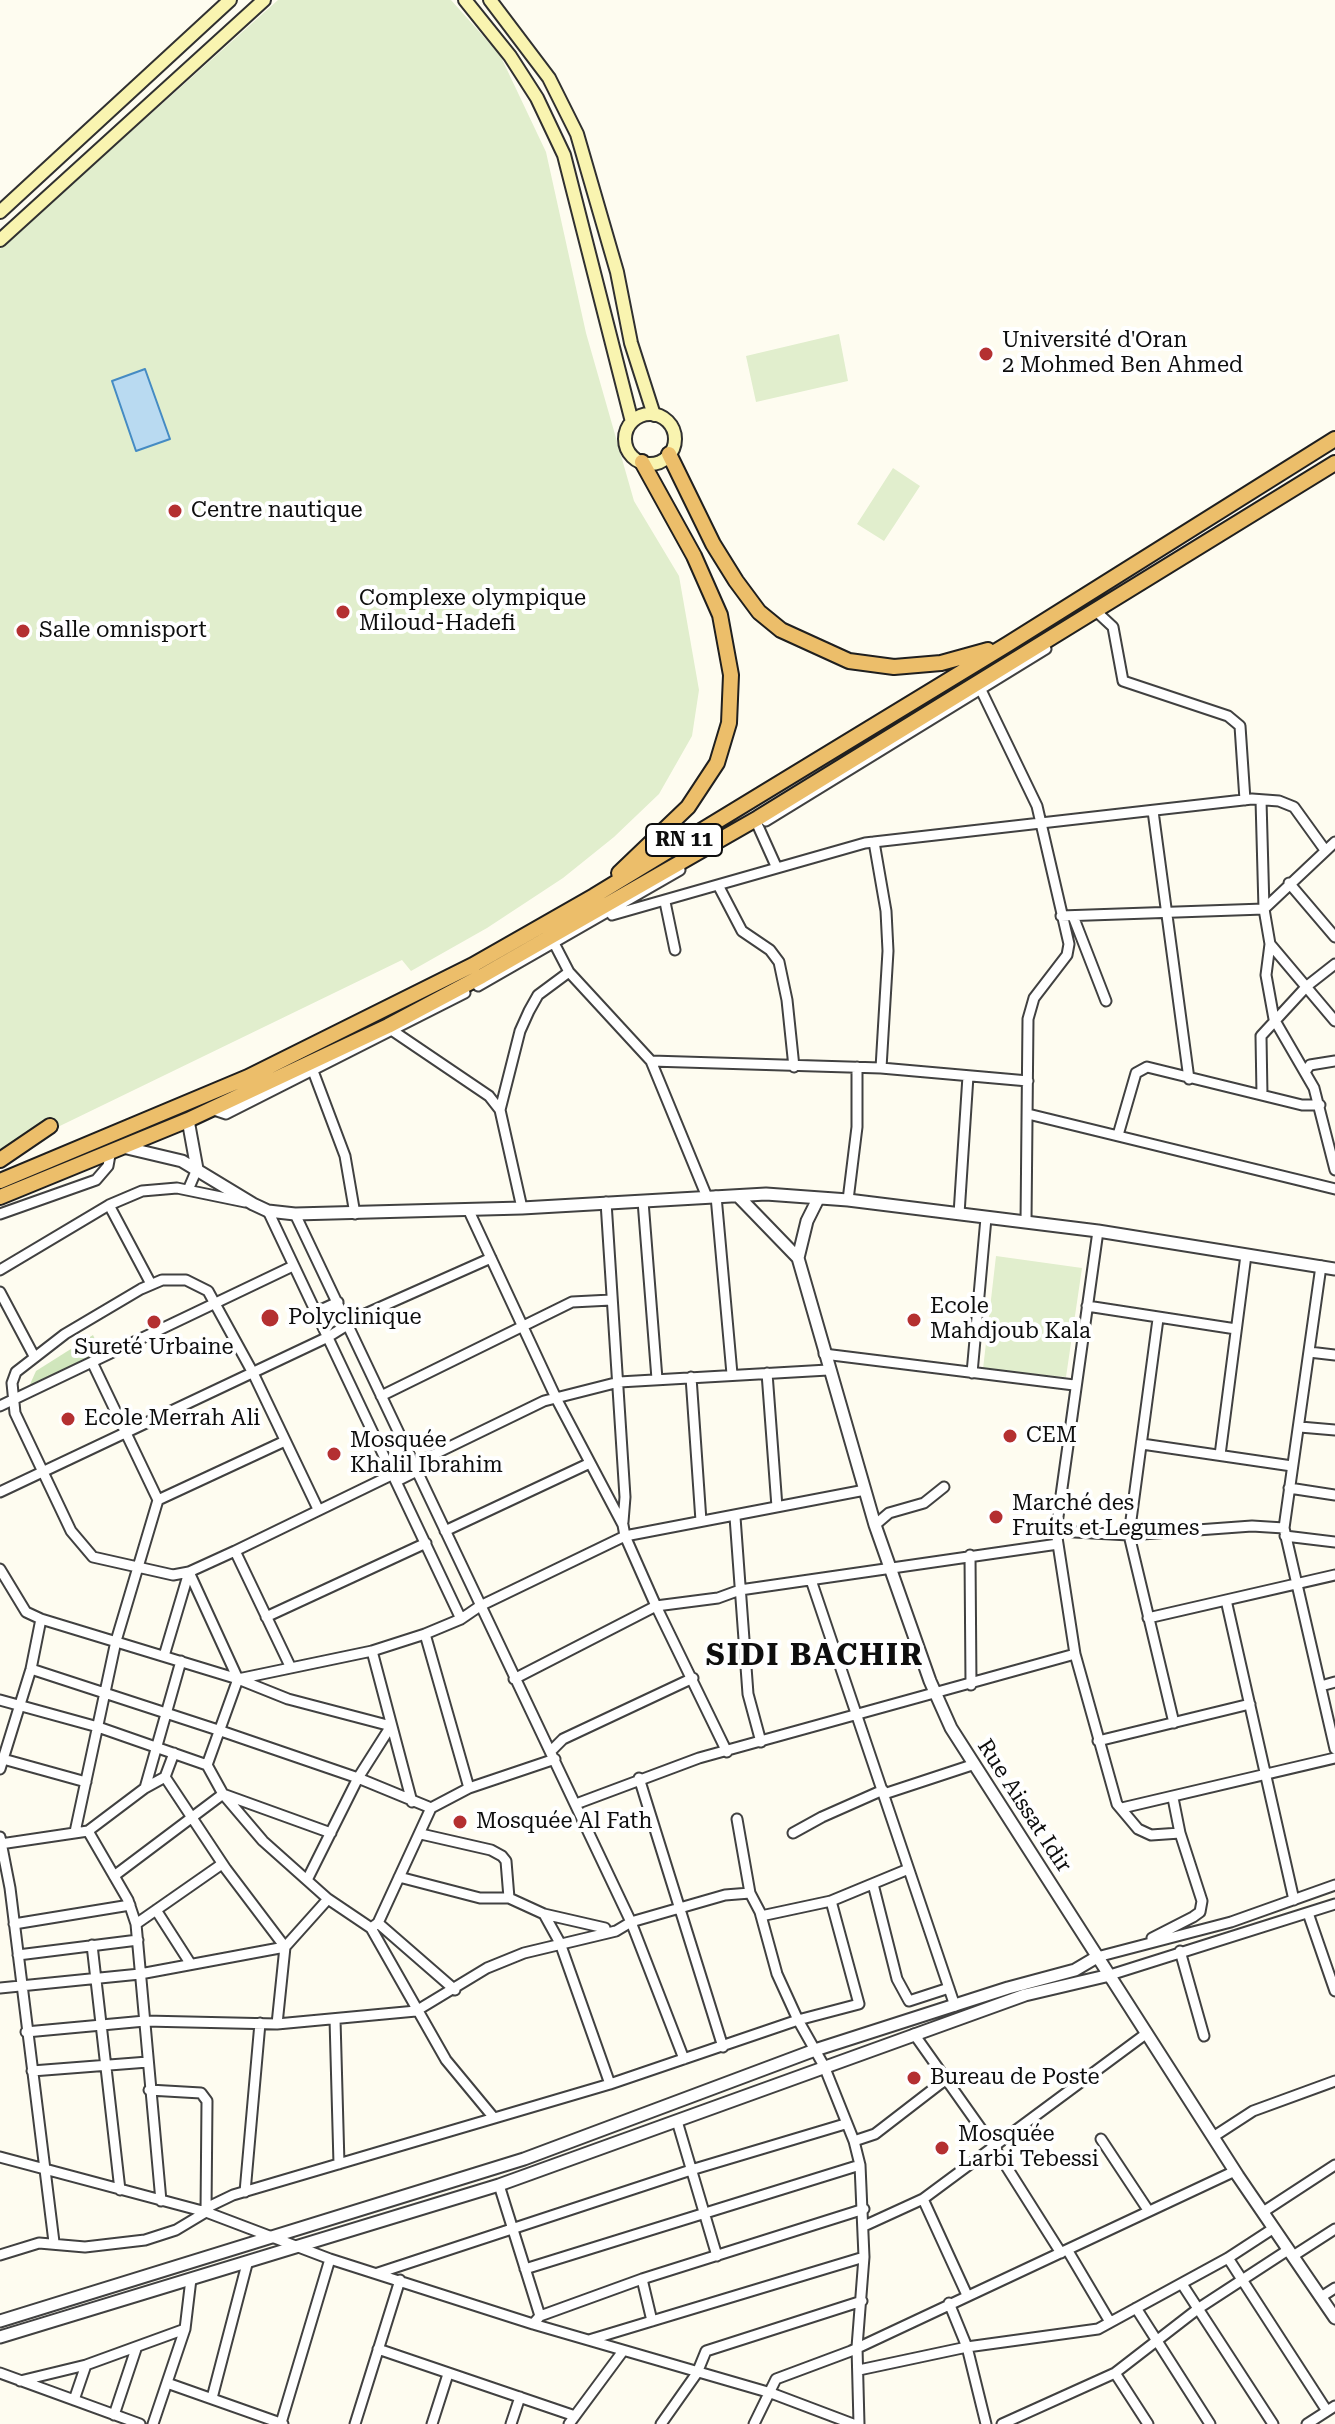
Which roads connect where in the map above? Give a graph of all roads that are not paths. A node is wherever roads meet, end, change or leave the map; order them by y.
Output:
1 (230, 0) edge
2 (264, 0) edge
3 (465, 0) edge
4 (490, 0) edge
5 (0, 212) edge
6 (0, 240) edge
7 (654, 415) junction
8 (632, 422) junction
9 (1335, 439) edge
10 (669, 454) junction
11 (642, 462) junction
12 (1335, 463) edge
13 (1102, 610) junction
14 (1008, 644) junction
15 (981, 690) junction
16 (1245, 800) junction
17 (1261, 800) junction
18 (1153, 811) junction
19 (1041, 823) junction
20 (758, 826) junction
21 (874, 842) junction
22 (1332, 846) edge
23 (776, 866) junction
24 (1289, 883) junction
25 (718, 885) junction
26 (594, 896) junction
27 (665, 902) junction
28 (1264, 909) junction
29 (1169, 914) junction
30 (1061, 916) junction
31 (1073, 916) junction
32 (601, 918) junction
33 (1335, 937) edge
34 (1270, 944) junction
35 (555, 945) junction
36 (675, 950) dead end
37 (1335, 964) edge
38 (569, 972) junction
39 (1307, 986) junction
40 (1106, 1001) dead end
41 (1274, 1019) junction
42 (1335, 1021) edge
43 (393, 1031) junction
44 (651, 1061) junction
45 (1335, 1061) edge
46 (794, 1067) junction
47 (857, 1067) junction
48 (881, 1068) junction
49 (313, 1071) junction
50 (1305, 1072) junction
51 (968, 1076) junction
52 (1189, 1079) junction
53 (1028, 1081) junction
54 (1262, 1095) junction
55 (1320, 1105) junction
56 (211, 1109) junction
57 (500, 1110) junction
58 (1028, 1114) junction
59 (188, 1120) junction
60 (50, 1126) dead end
61 (1118, 1135) junction
62 (127, 1148) junction
63 (110, 1155) junction
64 (0, 1160) edge
65 (197, 1169) junction
66 (1335, 1170) edge
67 (0, 1181) edge
68 (1335, 1189) edge
69 (188, 1190) junction
70 (711, 1196) junction
71 (738, 1196) junction
72 (0, 1197) edge
73 (818, 1199) junction
74 (848, 1200) junction
75 (643, 1201) junction
76 (606, 1202) junction
77 (253, 1204) junction
78 (109, 1205) junction
79 (522, 1208) junction
80 (468, 1209) junction
81 (268, 1211) junction
82 (0, 1214) edge
83 (295, 1214) junction
84 (355, 1214) junction
85 (959, 1214) junction
86 (986, 1218) junction
87 (1026, 1222) junction
88 (1098, 1231) junction
89 (1246, 1255) junction
90 (491, 1258) junction
91 (798, 1258) junction
92 (1335, 1262) edge
93 (293, 1266) junction
94 (1321, 1266) junction
95 (1335, 1269) edge
96 (0, 1270) edge
97 (151, 1284) junction
98 (0, 1292) edge
99 (611, 1300) junction
100 (338, 1302) junction
101 (215, 1304) junction
102 (1087, 1306) junction
103 (316, 1312) junction
104 (1158, 1319) junction
105 (348, 1324) junction
106 (523, 1326) junction
107 (1236, 1329) junction
108 (328, 1337) junction
109 (1309, 1352) junction
110 (824, 1354) junction
111 (1335, 1355) edge
112 (34, 1356) junction
113 (92, 1362) junction
114 (828, 1370) junction
115 (253, 1373) junction
116 (767, 1373) junction
117 (972, 1373) junction
118 (732, 1374) junction
119 (691, 1377) junction
120 (657, 1379) junction
121 (616, 1383) junction
122 (1074, 1385) junction
123 (381, 1396) junction
124 (556, 1398) junction
125 (13, 1400) junction
126 (0, 1406) edge
127 (1300, 1427) junction
128 (1335, 1430) edge
129 (126, 1431) junction
130 (285, 1441) junction
131 (1142, 1444) junction
132 (1220, 1455) junction
133 (590, 1463) junction
134 (1292, 1466) junction
135 (415, 1467) junction
136 (43, 1471) junction
137 (395, 1478) junction
138 (944, 1487) dead end
139 (1289, 1488) junction
140 (865, 1490) junction
141 (0, 1492) edge
142 (1335, 1495) edge
143 (158, 1500) junction
144 (777, 1507) junction
145 (318, 1509) junction
146 (735, 1517) junction
147 (701, 1521) junction
148 (875, 1525) junction
149 (445, 1531) junction
150 (624, 1531) junction
151 (1056, 1531) junction
152 (1285, 1532) junction
153 (1129, 1535) junction
154 (1335, 1542) edge
155 (426, 1543) junction
156 (1058, 1544) junction
157 (235, 1551) junction
158 (970, 1555) junction
159 (139, 1567) junction
160 (893, 1568) junction
161 (0, 1571) edge
162 (189, 1572) junction
163 (1335, 1575) edge
164 (811, 1580) junction
165 (1297, 1584) junction
166 (740, 1590) junction
167 (1226, 1600) junction
168 (480, 1606) junction
169 (656, 1606) junction
170 (266, 1617) junction
171 (1148, 1618) junction
172 (41, 1619) junction
173 (461, 1619) junction
174 (425, 1634) junction
175 (116, 1641) junction
176 (372, 1651) junction
177 (1075, 1654) junction
178 (164, 1656) junction
179 (181, 1661) junction
180 (290, 1666) junction
181 (31, 1669) junction
182 (693, 1678) junction
183 (238, 1679) junction
184 (514, 1679) junction
185 (1335, 1682) edge
186 (971, 1685) junction
187 (1321, 1686) junction
188 (104, 1694) junction
189 (936, 1696) junction
190 (0, 1700) edge
191 (1250, 1704) junction
192 (19, 1705) junction
193 (165, 1713) junction
194 (858, 1716) junction
195 (1174, 1723) junction
196 (391, 1726) junction
197 (98, 1727) junction
198 (221, 1731) junction
199 (1098, 1741) junction
200 (761, 1742) junction
201 (156, 1747) junction
202 (1335, 1749) edge
203 (727, 1752) junction
204 (174, 1753) junction
205 (553, 1755) junction
206 (1335, 1758) edge
207 (1, 1764) edge
208 (207, 1765) junction
209 (972, 1765) junction
210 (1266, 1775) junction
211 (165, 1777) junction
212 (358, 1778) junction
213 (639, 1778) junction
214 (86, 1782) junction
215 (145, 1788) junction
216 (469, 1788) junction
217 (884, 1792) junction
218 (223, 1794) junction
219 (1173, 1798) junction
220 (412, 1802) junction
221 (576, 1804) junction
222 (431, 1808) junction
223 (1122, 1808) junction
224 (191, 1818) junction
225 (737, 1819) dead end
226 (88, 1831) junction
227 (75, 1832) junction
228 (331, 1833) junction
229 (793, 1833) dead end
230 (1180, 1833) junction
231 (421, 1834) junction
232 (0, 1841) edge
233 (222, 1864) junction
234 (906, 1870) junction
235 (114, 1876) junction
236 (399, 1877) junction
237 (307, 1880) junction
238 (873, 1884) junction
239 (1335, 1885) edge
240 (5, 1890) edge
241 (750, 1893) junction
242 (509, 1898) junction
243 (328, 1899) junction
244 (1294, 1900) junction
245 (831, 1901) junction
246 (1335, 1904) edge
247 (130, 1905) junction
248 (677, 1908) junction
249 (156, 1910) junction
250 (1308, 1913) junction
251 (544, 1914) junction
252 (761, 1916) junction
253 (631, 1922) junction
254 (14, 1924) junction
255 (136, 1924) junction
256 (374, 1926) junction
257 (616, 1931) junction
258 (138, 1940) junction
259 (560, 1943) junction
260 (1146, 1943) junction
261 (92, 1945) junction
262 (285, 1947) junction
263 (1180, 1951) junction
264 (18, 1955) junction
265 (1097, 1957) junction
266 (190, 1963) junction
267 (140, 1974) junction
268 (1110, 1975) junction
269 (97, 1978) junction
270 (21, 1987) junction
271 (0, 1988) edge
272 (949, 1988) junction
273 (455, 1990) junction
274 (1335, 1991) edge
275 (955, 2006) junction
276 (416, 2011) junction
277 (335, 2019) junction
278 (798, 2020) junction
279 (145, 2021) junction
280 (260, 2023) junction
281 (277, 2024) junction
282 (101, 2026) junction
283 (26, 2032) junction
284 (1147, 2033) junction
285 (914, 2034) junction
286 (1204, 2036) dead end
287 (723, 2047) junction
288 (815, 2050) junction
289 (684, 2059) junction
290 (148, 2062) junction
291 (105, 2066) junction
292 (824, 2066) junction
293 (32, 2071) junction
294 (945, 2080) junction
295 (1335, 2081) edge
296 (610, 2084) junction
297 (149, 2090) junction
298 (494, 2118) junction
299 (677, 2121) junction
300 (845, 2124) junction
301 (1213, 2137) junction
302 (1101, 2139) dead end
303 (854, 2141) junction
304 (994, 2147) junction
305 (2, 2158) edge
306 (339, 2164) junction
307 (860, 2165) junction
308 (1335, 2165) edge
309 (43, 2169) junction
310 (691, 2170) junction
311 (1235, 2171) junction
312 (0, 2172) edge
313 (499, 2185) junction
314 (120, 2190) junction
315 (245, 2192) junction
316 (923, 2199) junction
317 (161, 2201) junction
318 (864, 2209) junction
319 (206, 2210) junction
320 (1148, 2210) junction
321 (1263, 2212) junction
322 (704, 2216) junction
323 (864, 2226) junction
324 (512, 2227) junction
325 (1274, 2228) junction
326 (1335, 2229) edge
327 (272, 2239) junction
328 (54, 2242) junction
329 (295, 2245) junction
330 (1064, 2252) junction
331 (1291, 2253) junction
332 (0, 2255) edge
333 (717, 2256) junction
334 (864, 2257) junction
335 (1228, 2258) junction
336 (330, 2259) junction
337 (247, 2264) junction
338 (525, 2269) junction
339 (378, 2273) junction
340 (191, 2279) junction
341 (642, 2279) junction
342 (400, 2280) junction
343 (1241, 2280) junction
344 (1182, 2284) junction
345 (1335, 2288) edge
346 (967, 2295) junction
347 (1321, 2297) junction
348 (862, 2301) junction
349 (949, 2303) junction
350 (1136, 2308) junction
351 (1199, 2308) junction
352 (1335, 2318) edge
353 (536, 2320) junction
354 (0, 2321) edge
355 (652, 2321) junction
356 (1110, 2322) junction
357 (185, 2329) junction
358 (0, 2337) edge
359 (589, 2340) junction
360 (1156, 2344) junction
361 (857, 2347) junction
362 (967, 2347) junction
363 (136, 2349) junction
364 (378, 2349) junction
365 (623, 2351) junction
366 (86, 2365) junction
367 (859, 2370) junction
368 (0, 2373) edge
369 (697, 2373) junction
370 (1115, 2373) junction
371 (448, 2374) junction
372 (20, 2381) junction
373 (167, 2383) junction
374 (771, 2393) junction
375 (520, 2397) junction
376 (212, 2398) junction
377 (74, 2400) junction
378 (1331, 2408) edge
379 (114, 2415) junction
380 (572, 2420) edge
381 (140, 2424) edge
382 (153, 2424) edge
383 (282, 2424) edge
384 (355, 2424) edge
385 (432, 2424) edge
386 (511, 2424) edge
387 (661, 2424) edge
388 (754, 2424) edge
389 (856, 2424) edge
390 (986, 2424) edge
391 (1002, 2424) edge
392 (1148, 2424) edge
393 (1210, 2424) edge
394 (1273, 2424) edge
395 (1307, 2424) edge

1 - 5 main road
2 - 6 main road
3 - 8 main road
4 - 7 main road
7 - 8 main road
7 - 10 main road
8 - 11 main road
9 - 14 highway, RN 11
10 - 11 main road
10 - 14 highway
11 - 26 highway
12 - 13 highway, RN 11
13 - 15 street
13 - 16 street
13 - 56 highway, RN 11
14 - 26 highway, RN 11
15 - 19 street
15 - 20 street
16 - 17 street
16 - 18 street
17 - 22 street
17 - 28 street
18 - 19 street
18 - 29 street
19 - 21 street
19 - 30 street
20 - 23 street
20 - 32 street
21 - 23 street
21 - 48 street
22 - 24 street
23 - 25 street
24 - 28 street
24 - 33 street
25 - 27 street
25 - 46 street
26 - 67 highway, RN 11
27 - 32 street
27 - 36 street
28 - 29 street
28 - 34 street
29 - 31 street
29 - 52 street
30 - 31 street
30 - 53 street
31 - 40 street
32 - 35 street
34 - 39 street
34 - 41 street
35 - 38 street
35 - 43 street
37 - 39 street
38 - 44 street
38 - 57 street
39 - 41 street
39 - 42 street
41 - 50 street
41 - 54 street
43 - 49 street
43 - 57 street
44 - 46 street
44 - 70 street
45 - 50 street
46 - 47 street
47 - 48 street
47 - 74 street
48 - 51 street
49 - 56 street
49 - 84 street
50 - 55 street
51 - 53 street
51 - 85 street
52 - 54 street
52 - 61 street
53 - 58 street
54 - 55 street
55 - 66 street
56 - 59 highway, RN 11
57 - 79 street
58 - 61 street
58 - 87 street
59 - 62 highway, RN 11
59 - 65 street
60 - 64 highway
61 - 68 street
62 - 63 highway, RN 11
62 - 65 street
63 - 72 highway, RN 11
63 - 82 street
65 - 69 street
65 - 77 street
69 - 77 street
69 - 78 street
70 - 71 street
70 - 75 street
70 - 118 street
71 - 73 street
71 - 91 street
73 - 74 street
73 - 91 street
74 - 85 street
75 - 76 street
75 - 120 street
76 - 79 street
76 - 99 street
77 - 81 street
78 - 96 street
78 - 97 street
79 - 80 street
80 - 84 street
80 - 90 street
81 - 83 street
81 - 93 street
83 - 84 street
83 - 100 street
85 - 86 street
86 - 87 street
86 - 117 street
87 - 88 street
88 - 89 street
88 - 102 street
89 - 94 street
89 - 107 street
90 - 105 street
90 - 106 street
91 - 110 street, Rue Aissat Idir
92 - 95 street
93 - 101 street
93 - 103 street
94 - 95 street
94 - 109 street
97 - 101 street
97 - 112 street
98 - 112 street
99 - 106 street
99 - 121 street
100 - 103 street
100 - 105 street
101 - 113 street
101 - 115 street
102 - 104 street
102 - 122 street
103 - 108 street
104 - 107 street
104 - 131 street
105 - 108 street
105 - 123 street
106 - 123 street
106 - 124 street
107 - 132 street
108 - 115 street
108 - 137 street
109 - 111 street
109 - 127 street
110 - 114 street, Rue Aissat Idir
110 - 117 street
112 - 125 street
113 - 125 street
113 - 129 street
114 - 116 street
114 - 140 street, Rue Aissat Idir
115 - 129 street
115 - 130 street
116 - 118 street
116 - 144 street
117 - 122 street
118 - 119 street
119 - 120 street
119 - 147 street
120 - 121 street
121 - 124 street
121 - 150 street
122 - 151 street
123 - 135 street
124 - 133 street
124 - 135 street
125 - 126 street
125 - 136 street
127 - 128 street
127 - 134 street
129 - 136 street
129 - 143 street
130 - 143 street
130 - 145 street
131 - 132 street
131 - 153 street
132 - 134 street
133 - 149 street
133 - 150 street
134 - 139 street
135 - 137 street
135 - 149 street
136 - 141 street
136 - 159 street
137 - 145 street
137 - 155 street
138 - 148 street
139 - 142 street
139 - 152 street
140 - 144 street
140 - 148 street, Rue Aissat Idir
143 - 159 street
144 - 146 street
145 - 157 street
146 - 147 street
146 - 166 street
147 - 150 street
148 - 160 street, Rue Aissat Idir
149 - 168 street
150 - 168 street
150 - 169 street
151 - 153 street
151 - 156 street
152 - 153 street
152 - 154 street
152 - 165 street
153 - 171 street
155 - 170 street
155 - 173 street
156 - 158 street
156 - 177 street
157 - 162 street
157 - 170 street
158 - 160 street
158 - 186 street
159 - 162 street
159 - 175 street
160 - 164 street
160 - 189 street, Rue Aissat Idir
161 - 172 street
162 - 178 street
162 - 183 street
163 - 165 street
164 - 166 street
164 - 194 street
165 - 167 street
165 - 187 street
166 - 169 street
166 - 200 street
167 - 171 street
167 - 191 street
168 - 173 street
168 - 184 street
169 - 182 street
169 - 184 street
170 - 180 street
171 - 195 street
172 - 175 street
172 - 181 street
173 - 174 street
174 - 176 street
174 - 216 street
175 - 178 street
175 - 188 street
176 - 180 street
176 - 196 street
177 - 186 street
177 - 199 street
178 - 179 street
179 - 183 street
179 - 193 street
180 - 183 street
181 - 188 street
181 - 192 street
182 - 203 street
182 - 205 street
183 - 196 street
183 - 198 street
184 - 205 street
185 - 187 street
186 - 189 street
187 - 202 street
188 - 193 street
188 - 197 street
189 - 194 street
189 - 209 street, Rue Aissat Idir
190 - 192 street
191 - 195 street
191 - 210 street
192 - 197 street
192 - 207 street
193 - 198 street
193 - 201 street
194 - 200 street
194 - 217 street
195 - 199 street
196 - 212 street
196 - 220 street
197 - 201 street
197 - 214 street
198 - 208 street
198 - 212 street
199 - 223 street
200 - 203 street
201 - 204 street
201 - 215 street
203 - 213 street
204 - 208 street
204 - 211 street
205 - 216 street
205 - 221 street
206 - 210 street
207 - 214 street
208 - 218 street
209 - 217 street
209 - 265 street, Rue Aissat Idir
210 - 219 street
210 - 244 street
211 - 215 street
211 - 224 street
212 - 220 street
212 - 228 street
213 - 221 street
213 - 248 street
214 - 227 street
215 - 226 street
216 - 222 street
217 - 229 street
217 - 234 street
218 - 224 street
218 - 228 street
218 - 237 street
219 - 223 street
219 - 230 street
220 - 222 street
221 - 253 street
222 - 231 street
223 - 230 street
224 - 233 street
224 - 235 street
225 - 241 street
226 - 227 street
226 - 235 street
227 - 232 street
228 - 237 street
230 - 260 street
231 - 236 street
231 - 242 street
232 - 240 street
233 - 249 street
233 - 262 street
234 - 238 street
234 - 272 street
235 - 247 street
236 - 242 street
236 - 256 street
237 - 243 street
238 - 245 street
238 - 272 street
239 - 244 street
240 - 254 street
241 - 248 street
241 - 252 street
242 - 251 street
243 - 256 street
243 - 262 street
244 - 260 street
245 - 252 street
245 - 278 street
246 - 250 street
247 - 254 street
247 - 255 street
248 - 253 street
248 - 287 street
249 - 255 street
249 - 266 street
250 - 263 street
250 - 274 street
251 - 257 street
251 - 259 street
252 - 278 street
253 - 257 street
253 - 289 street
254 - 264 street
255 - 258 street
256 - 273 street
256 - 276 street
257 - 259 street
258 - 261 street
258 - 267 street
259 - 273 street
259 - 296 street
260 - 265 street
261 - 264 street
261 - 269 street
262 - 266 street
262 - 281 street
263 - 268 street
263 - 286 street
264 - 270 street
265 - 268 street, Rue Aissat Idir
265 - 275 street
266 - 267 street
267 - 269 street
267 - 279 street
268 - 284 street, Rue Aissat Idir
268 - 285 street
269 - 270 street
269 - 282 street
270 - 271 street
270 - 283 street
272 - 275 street
273 - 276 street
275 - 288 street
276 - 277 street
276 - 298 street
277 - 281 street
277 - 306 street
278 - 287 street
278 - 288 street
279 - 280 street
279 - 282 street
279 - 290 street
280 - 281 street
280 - 315 street
282 - 283 street
282 - 291 street
283 - 293 street
284 - 301 street, Rue Aissat Idir
284 - 304 street
285 - 292 street
285 - 294 street
287 - 289 street
288 - 292 street
288 - 327 street
289 - 296 street
290 - 291 street
290 - 297 street
291 - 293 street
291 - 314 street
292 - 299 street
292 - 300 street
293 - 309 street
294 - 303 street
294 - 304 street
295 - 301 street
296 - 298 street
297 - 317 street
297 - 319 street
298 - 306 street
299 - 310 street
299 - 313 street
300 - 303 street
300 - 310 street
301 - 311 street, Rue Aissat Idir
302 - 320 street
303 - 307 street
304 - 316 street
304 - 330 street
305 - 309 street
305 - 312 street
306 - 315 street
307 - 318 street
307 - 322 street
308 - 321 street
309 - 314 street
309 - 328 street
310 - 322 street
310 - 324 street
311 - 320 street
311 - 321 street, Rue Aissat Idir
313 - 324 street
313 - 329 street
314 - 317 street
315 - 319 street
316 - 323 street
316 - 346 street
317 - 319 street
318 - 323 street
318 - 333 street
319 - 327 street
319 - 328 street
320 - 330 street
321 - 325 street, Rue Aissat Idir
322 - 333 street
322 - 338 street
323 - 334 street
324 - 338 street
324 - 339 street
325 - 331 street, Rue Aissat Idir
325 - 335 street
326 - 331 street
327 - 329 street
327 - 354 street
328 - 332 street
329 - 336 street
329 - 337 street
330 - 346 street
330 - 356 street
331 - 343 street
331 - 347 street, Rue Aissat Idir
333 - 341 street
334 - 348 street
334 - 355 street
335 - 343 street
335 - 344 street
336 - 339 street
336 - 383 street
337 - 340 street
337 - 376 street
338 - 353 street
339 - 342 street
340 - 357 street
340 - 358 street
341 - 353 street
341 - 355 street
342 - 353 street
342 - 364 street
343 - 351 street
343 - 378 street
344 - 350 street
344 - 351 street
345 - 347 street
346 - 349 street
347 - 352 street, Rue Aissat Idir
348 - 361 street
348 - 369 street
349 - 361 street
349 - 362 street
350 - 356 street
350 - 360 street
351 - 360 street
351 - 394 street
353 - 359 street
355 - 359 street
356 - 362 street
357 - 363 street
357 - 373 street
359 - 365 street
360 - 370 street
360 - 393 street
361 - 367 street
361 - 374 street
362 - 367 street
362 - 390 street
363 - 366 street
363 - 379 street
364 - 371 street
364 - 384 street
365 - 369 street
365 - 380 street
366 - 372 street
366 - 377 street
367 - 389 street
368 - 372 street
369 - 374 street
369 - 387 street
370 - 391 street
370 - 392 street
371 - 375 street
371 - 385 street
372 - 377 street
373 - 376 street
373 - 382 street
374 - 388 street
374 - 389 street
375 - 380 street
375 - 386 street
376 - 383 street
377 - 379 street
378 - 395 street
379 - 381 street

